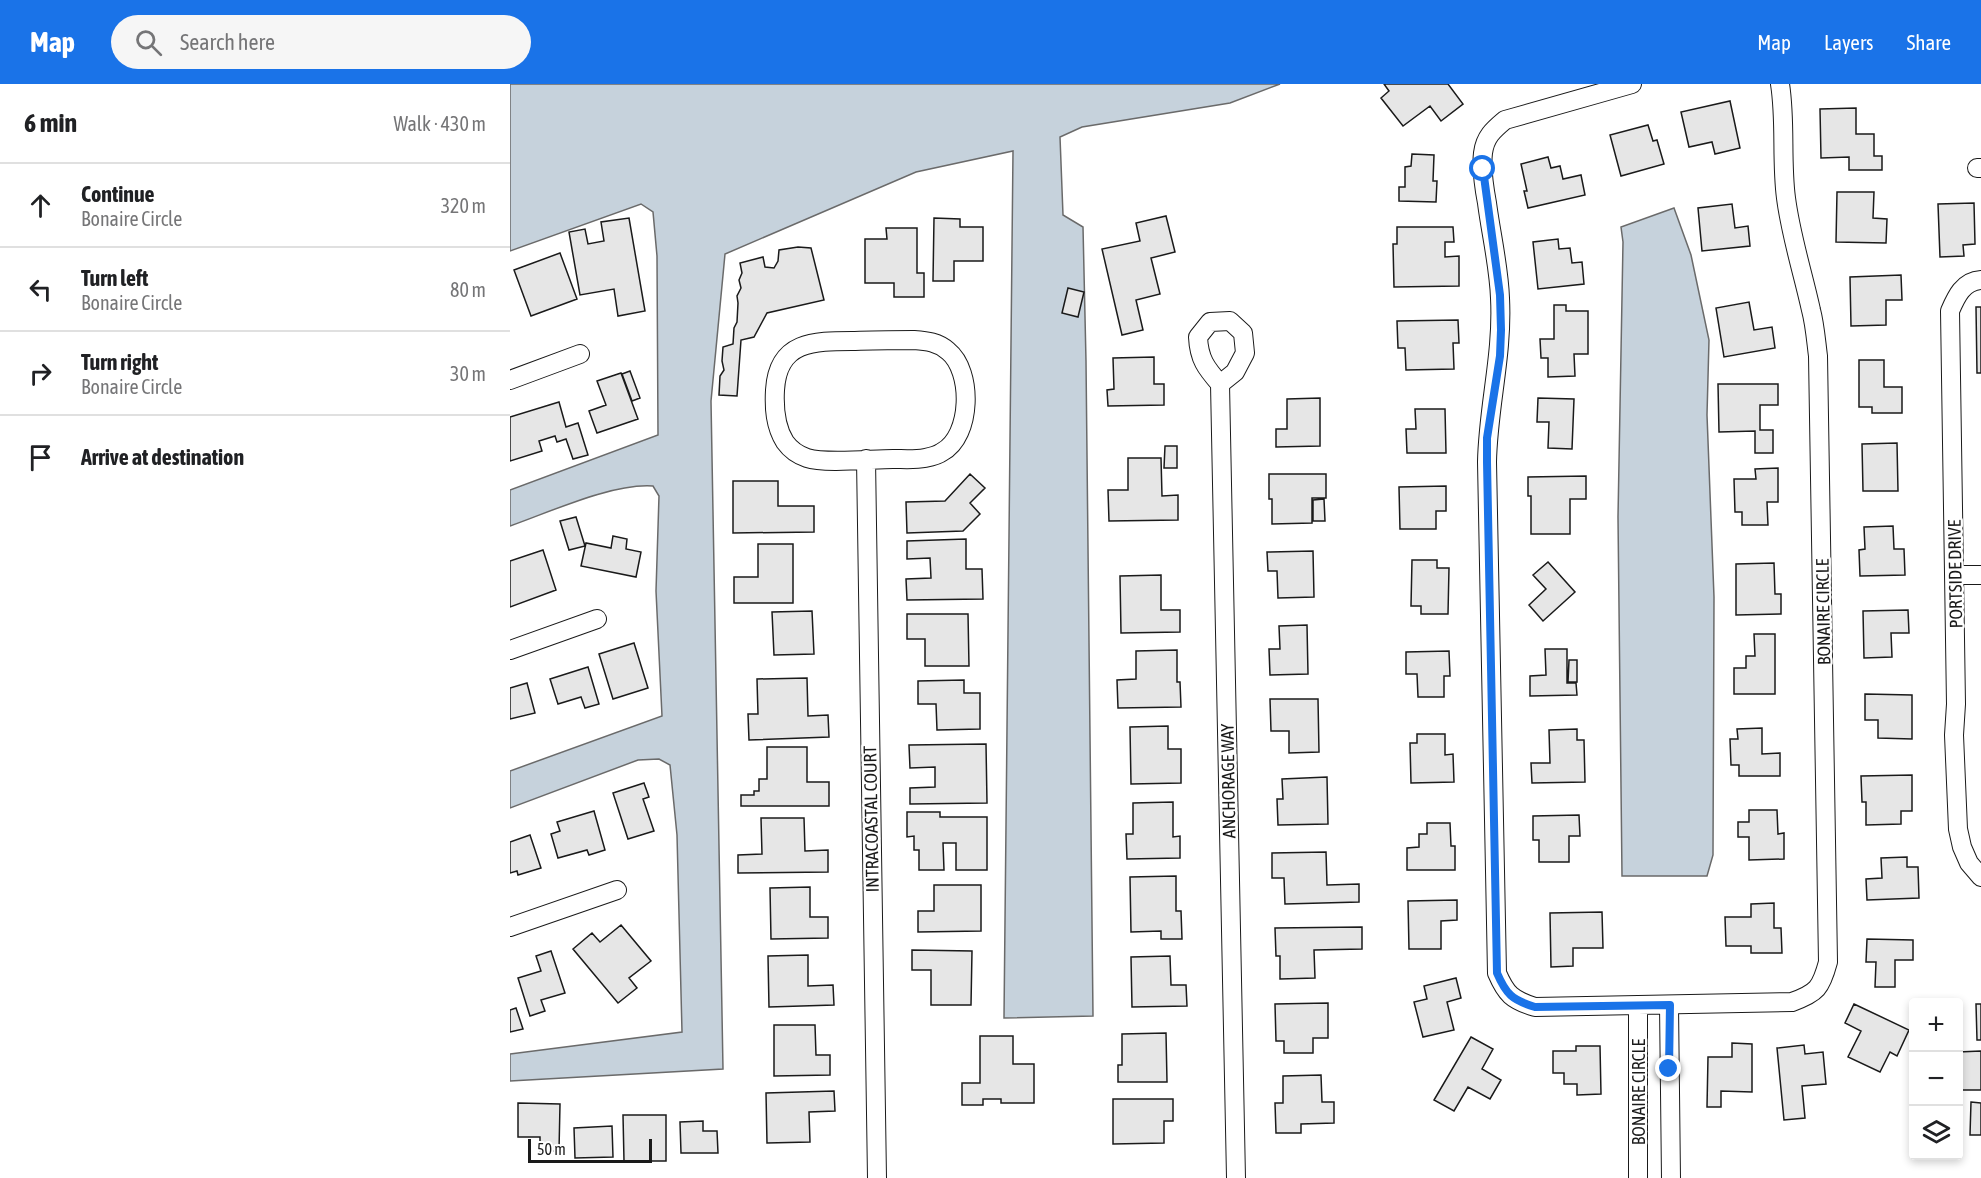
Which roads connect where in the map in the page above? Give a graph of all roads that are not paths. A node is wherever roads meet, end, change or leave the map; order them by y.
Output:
1 (1632, 84) edge
2 (1780, 84) edge
3 (1981, 280) edge
4 (580, 354) dead end
5 (510, 380) edge
6 (1220, 384) dead end
7 (866, 459) junction
8 (1955, 575) junction
9 (1981, 575) edge
10 (597, 619) dead end
11 (510, 650) edge
12 (1981, 877) edge
13 (617, 891) dead end
14 (510, 927) edge
15 (1670, 1005) junction
16 (1638, 1006) junction
17 (877, 1178) edge
18 (1236, 1178) edge
19 (1638, 1178) edge
20 (1671, 1178) edge

1 - 16 street, BONAIRE CIRCLE
2 - 15 street, BONAIRE CIRCLE
3 - 8 street, PORTSIDE DRIVE
4 - 5 street
6 - 18 street, ANCHORAGE WAY
7 - 7 street
7 - 17 street, INTRACOASTAL COURT
8 - 9 street
8 - 12 street, PORTSIDE DRIVE
10 - 11 street
13 - 14 street
15 - 16 street, BONAIRE CIRCLE
15 - 20 street, BONAIRE CIRCLE
16 - 19 street, BONAIRE CIRCLE

